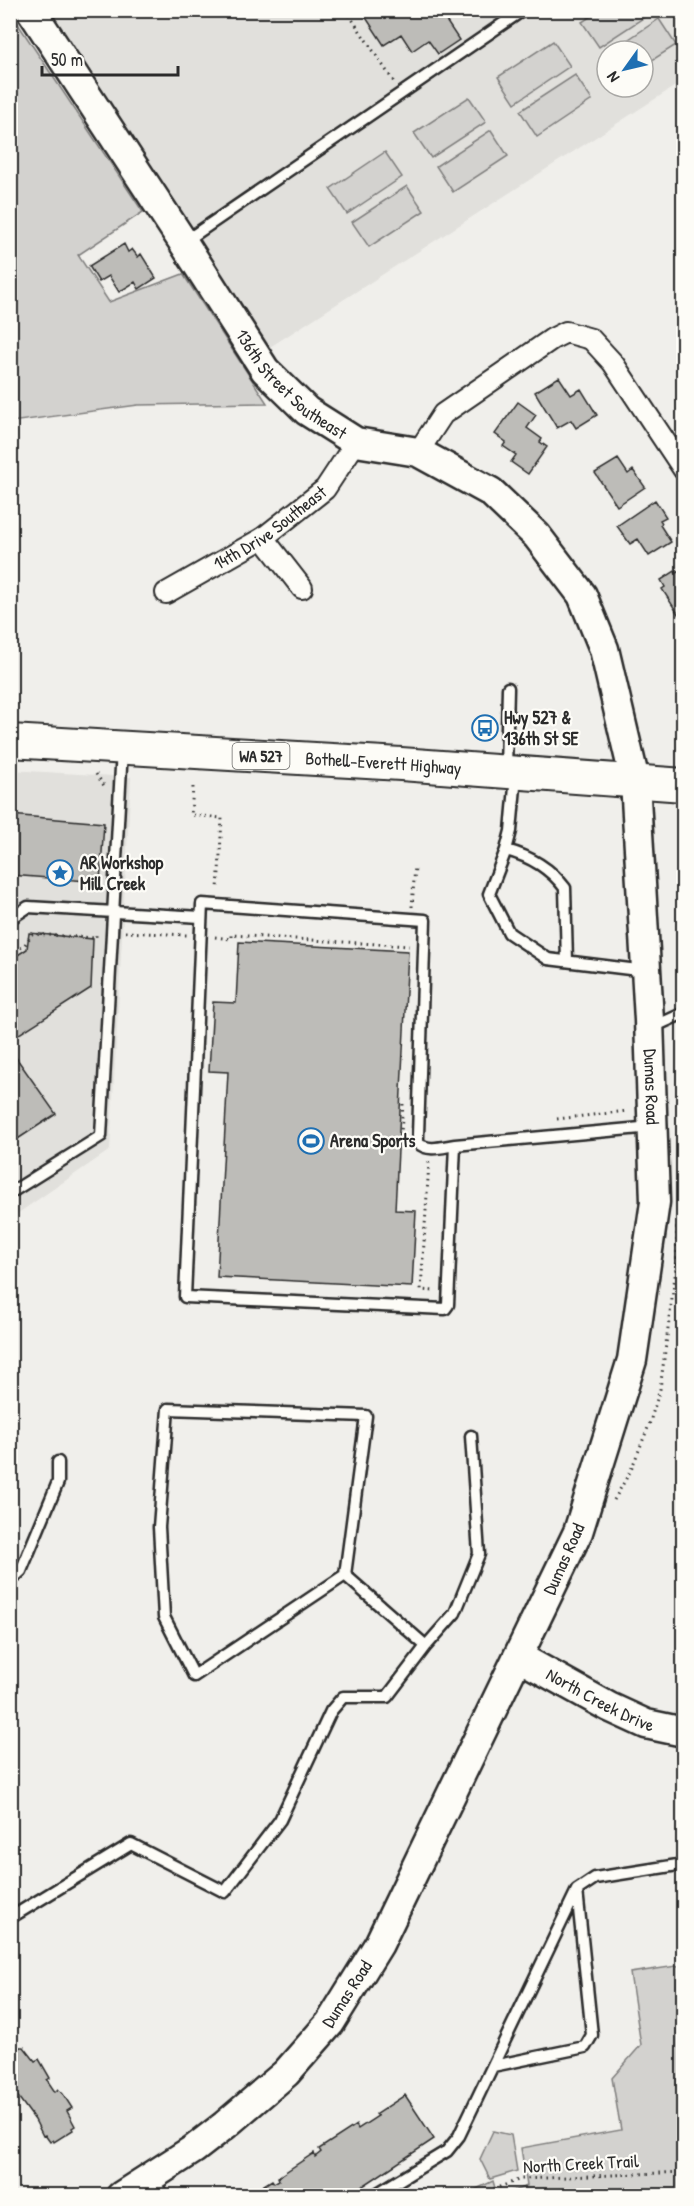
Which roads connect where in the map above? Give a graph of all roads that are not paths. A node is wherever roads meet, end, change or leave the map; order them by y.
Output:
1 (31, 10) edge
2 (523, 10) edge
3 (183, 242) junction
4 (356, 442) junction
5 (418, 452) junction
6 (684, 470) edge
7 (263, 538) junction
8 (302, 588) dead end
9 (166, 593) dead end
10 (508, 688) dead end
11 (10, 741) edge
12 (122, 747) junction
13 (511, 773) junction
14 (635, 781) junction
15 (684, 785) edge
16 (506, 850) junction
17 (112, 912) junction
18 (201, 917) junction
19 (10, 919) edge
20 (567, 961) junction
21 (646, 971) junction
22 (684, 1013) edge
23 (649, 1028) junction
24 (641, 1119) junction
25 (454, 1145) junction
26 (10, 1193) edge
27 (471, 1436) dead end
28 (58, 1462) dead end
29 (345, 1575) junction
30 (10, 1581) edge
31 (426, 1646) junction
32 (519, 1657) junction
33 (684, 1732) edge
34 (684, 1864) edge
35 (577, 1890) junction
36 (10, 1918) edge
37 (493, 2066) junction
38 (157, 2186) edge
39 (121, 2196) edge
40 (373, 2196) edge

1 - 3 street, 136th Street Southeast
2 - 3 lane
3 - 4 street, 136th Street Southeast
4 - 5 street, 136th Street Southeast
4 - 7 street, 14th Drive Southeast
5 - 6 street
5 - 14 street, 136th Street Southeast
7 - 8 street
7 - 9 street, 14th Drive Southeast
10 - 13 lane
11 - 12 main road, Bothell-Everett Highway / WA 527
12 - 13 main road, Bothell-Everett Highway / WA 527
12 - 17 lane
13 - 14 main road, Bothell-Everett Highway / WA 527
13 - 16 lane
14 - 15 main road, Bothell-Everett Highway / WA 527
14 - 21 street, Dumas Road
16 - 20 lane
16 - 20 lane
17 - 18 lane
17 - 19 lane
17 - 26 lane
18 - 25 lane
18 - 25 lane
20 - 21 lane
21 - 23 street, Dumas Road
22 - 23 lane
23 - 24 street, Dumas Road
24 - 25 lane
24 - 32 street, Dumas Road
27 - 31 lane
28 - 30 lane
29 - 29 lane
29 - 31 lane
31 - 36 lane
32 - 33 street, North Creek Drive
32 - 38 street, Dumas Road
34 - 35 lane
35 - 37 lane
35 - 37 lane
37 - 40 lane
38 - 39 street, Dumas Road

